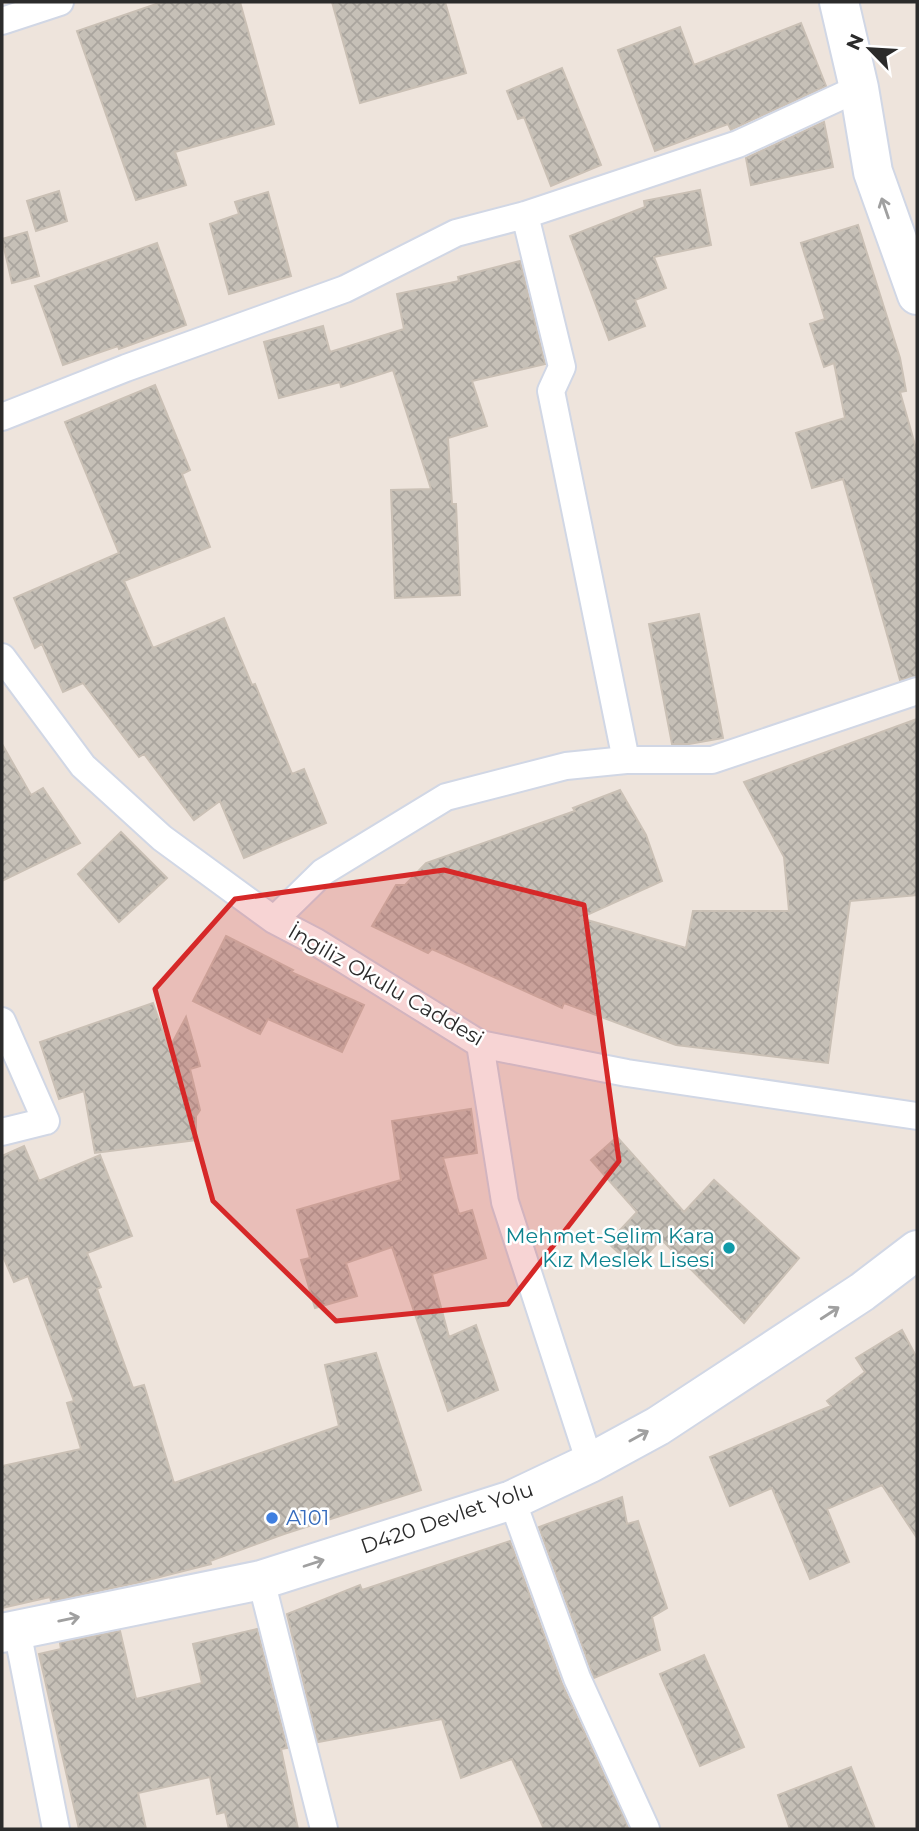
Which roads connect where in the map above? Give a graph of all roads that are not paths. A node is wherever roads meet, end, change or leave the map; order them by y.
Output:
1 (60, 2) edge
2 (839, 2) edge
3 (2, 21) edge
4 (859, 88) junction
5 (526, 215) junction
6 (908, 247) edge
7 (917, 295) edge
8 (2, 417) edge
9 (2, 657) edge
10 (917, 691) edge
11 (626, 760) junction
12 (274, 920) junction
13 (2, 1021) edge
14 (480, 1044) junction
15 (917, 1116) edge
16 (2, 1132) edge
17 (917, 1250) edge
18 (590, 1463) junction
19 (512, 1500) junction
20 (261, 1580) junction
21 (9, 1631) edge
22 (56, 1829) edge
23 (324, 1829) edge
24 (646, 1829) edge

1 - 3 street
2 - 4 street
4 - 5 street
6 -> 4 street
5 - 8 street
5 - 11 street
6 - 7 street
9 - 12 street, İngiliz Okulu Caddesi
10 - 11 street
11 - 12 street
12 - 14 street, İngiliz Okulu Caddesi
13 - 16 street
14 - 15 street, İngiliz Okulu Caddesi
14 - 18 street
18 -> 17 street, D420 Devlet Yolu
18 - 19 street, D420 Devlet Yolu
20 -> 19 street, D420 Devlet Yolu
19 - 24 street
21 -> 20 street, D420 Devlet Yolu
20 - 23 street
21 - 22 street

